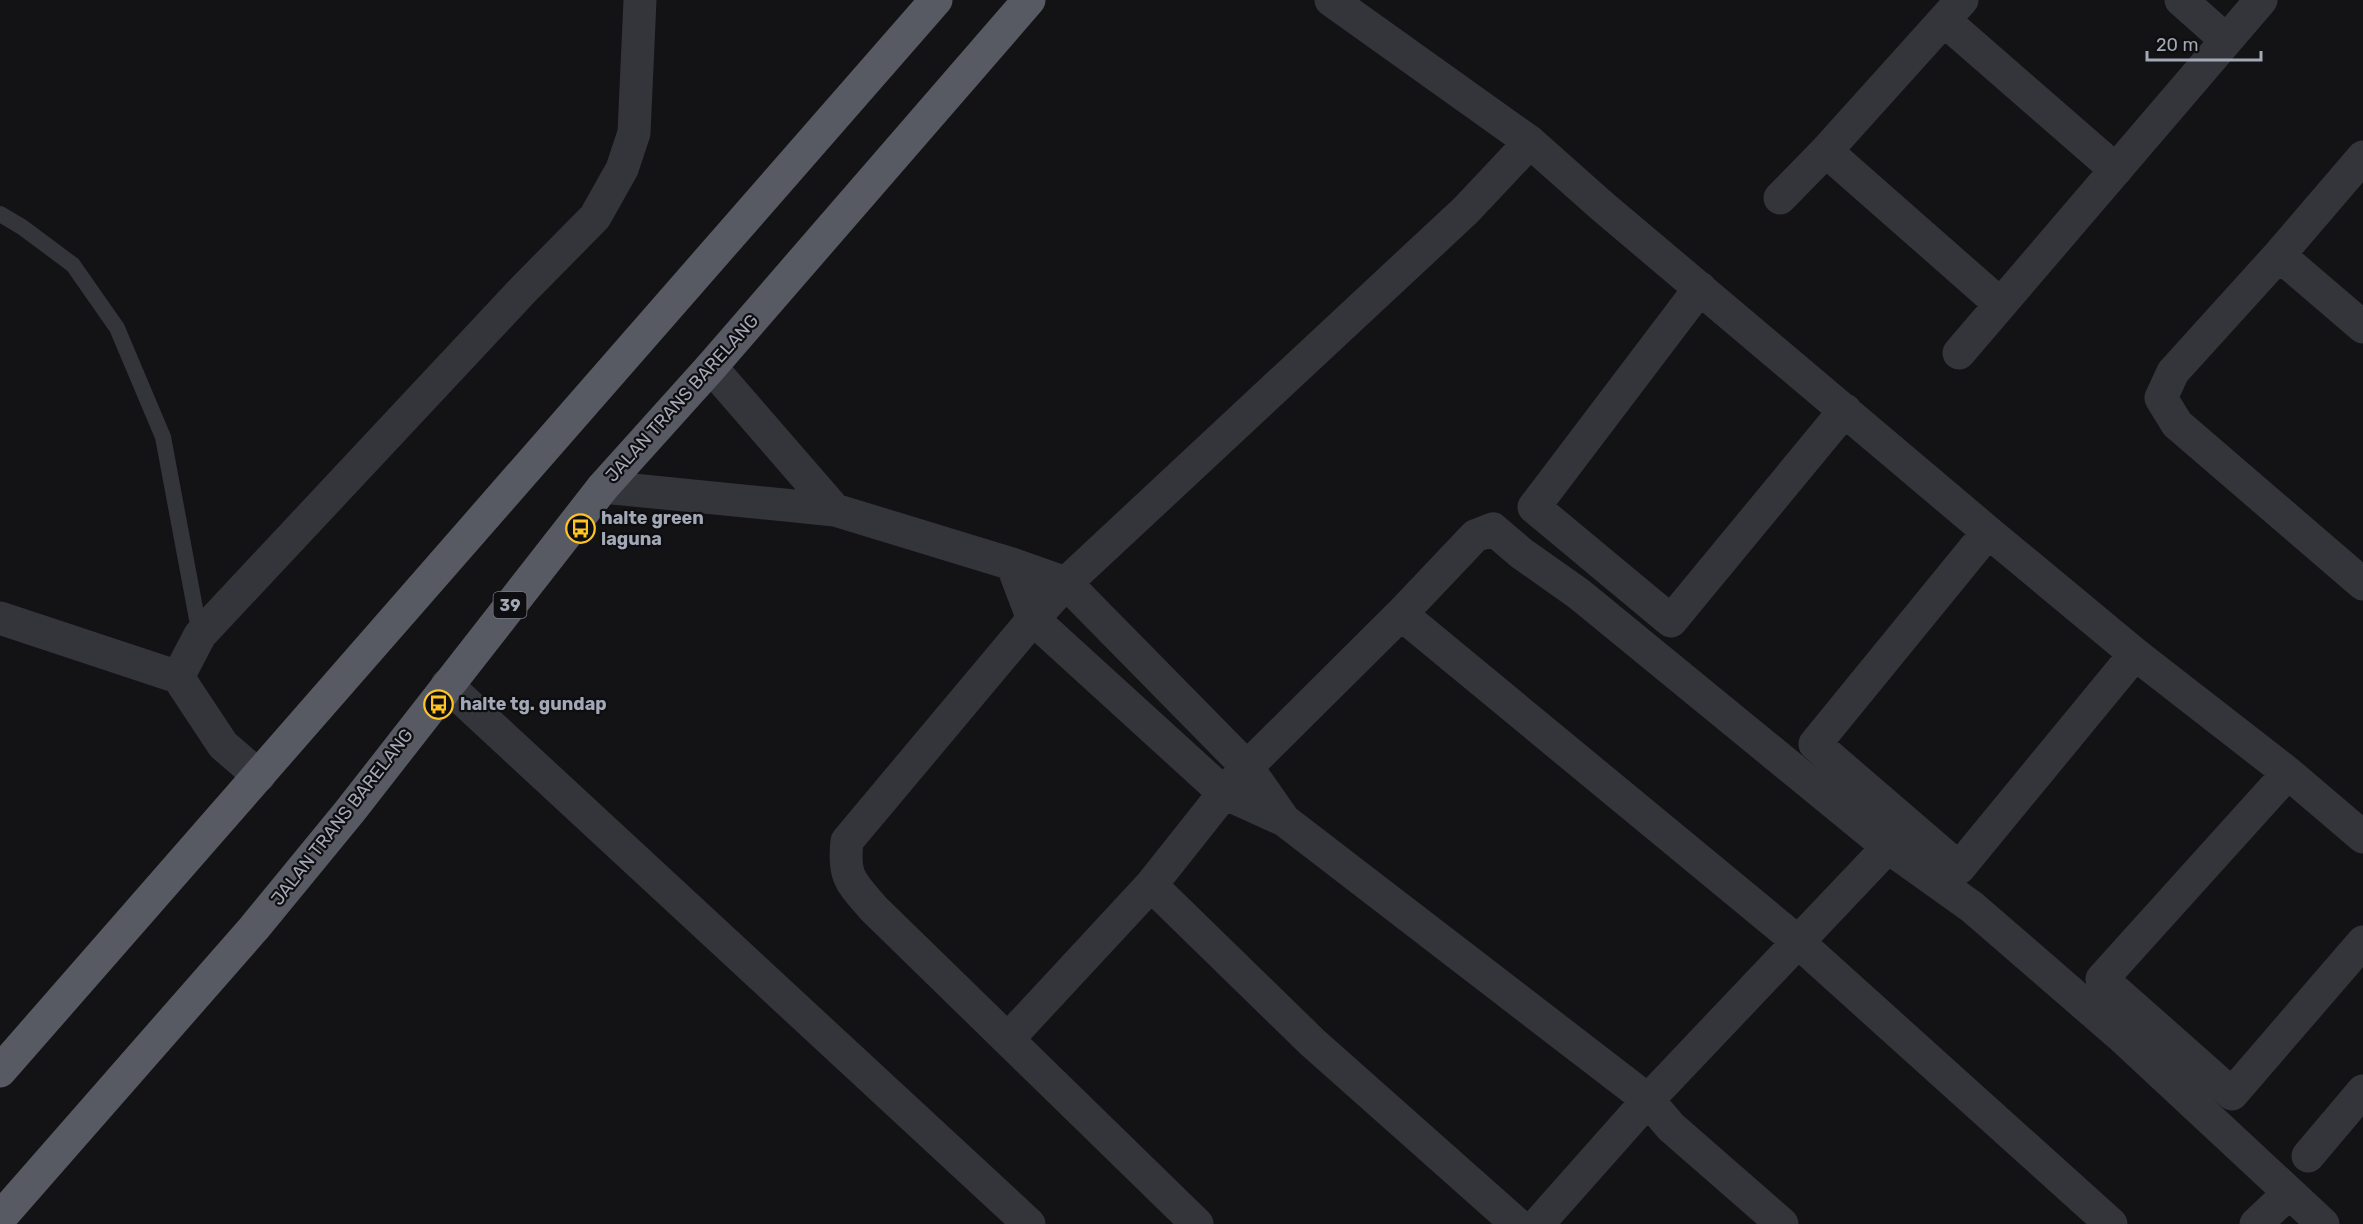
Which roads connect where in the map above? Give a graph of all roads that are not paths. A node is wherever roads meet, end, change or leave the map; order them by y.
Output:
1 (640, 0) edge
2 (936, 0) edge
3 (1029, 0) edge
4 (1331, 0) edge
5 (2181, 0) edge
6 (2261, 0) edge
7 (1954, 10) edge
8 (2226, 40) junction
9 (1530, 142) junction
10 (1826, 151) junction
11 (2363, 157) edge
12 (2116, 170) junction
13 (1779, 198) dead end
14 (0, 214) edge
15 (2279, 255) junction
16 (1700, 288) junction
17 (2000, 304) junction
18 (2363, 327) edge
19 (1959, 353) dead end
20 (711, 367) junction
21 (1845, 410) junction
22 (603, 487) junction
23 (835, 510) junction
24 (1988, 532) junction
25 (1012, 564) junction
26 (1066, 583) junction
27 (2363, 584) edge
28 (1401, 614) junction
29 (1033, 619) junction
30 (2, 623) edge
31 (200, 635) junction
32 (2135, 654) junction
33 (178, 677) junction
34 (447, 685) junction
35 (1247, 767) junction
36 (2288, 773) junction
37 (259, 776) junction
38 (1224, 793) junction
39 (1284, 820) junction
40 (2363, 837) edge
41 (1888, 847) junction
42 (1151, 885) junction
43 (1797, 941) junction
44 (2363, 942) edge
45 (1008, 1039) junction
46 (0, 1071) edge
47 (2363, 1091) edge
48 (1648, 1100) junction
49 (2308, 1156) dead end
50 (2289, 1193) junction
51 (0, 1218) edge
52 (1029, 1224) edge
53 (1197, 1224) edge
54 (1517, 1224) edge
55 (1538, 1224) edge
56 (1782, 1224) edge
57 (2111, 1224) edge
58 (2256, 1224) edge
59 (2323, 1224) edge

1 - 31 street
2 - 37 highway
3 - 20 highway, JALAN TRANS BARELANG / 39
4 - 9 street
5 - 8 street
6 - 8 street
7 - 10 street
7 - 12 street
8 - 12 street
9 - 16 street
9 - 26 street
10 - 13 street
10 - 17 street
11 - 15 street
12 - 17 street
14 - 31 lane
15 - 18 street
15 - 27 street
16 - 21 street
16 - 21 street
17 - 19 street
20 - 22 highway, JALAN TRANS BARELANG / 39
20 - 23 street
21 - 24 street
22 - 23 street
22 - 34 highway, JALAN TRANS BARELANG / 39
23 - 25 street
24 - 32 street
24 - 32 street
25 - 26 street
25 - 29 street
26 - 29 street
26 - 35 street
28 - 35 street
28 - 41 street
28 - 43 street
29 - 38 street
29 - 45 street
30 - 33 street
31 - 33 street
32 - 36 street
33 - 37 street
34 - 51 highway, JALAN TRANS BARELANG / 39
34 - 52 street
35 - 38 street
35 - 39 street
36 - 40 street
36 - 44 street
37 - 46 highway
38 - 39 street
38 - 42 street
39 - 48 street
41 - 43 street
41 - 50 street
42 - 45 street
42 - 54 street
43 - 48 street
43 - 57 street
45 - 53 street
47 - 49 street
48 - 55 street
48 - 56 street
50 - 58 street
50 - 59 street

